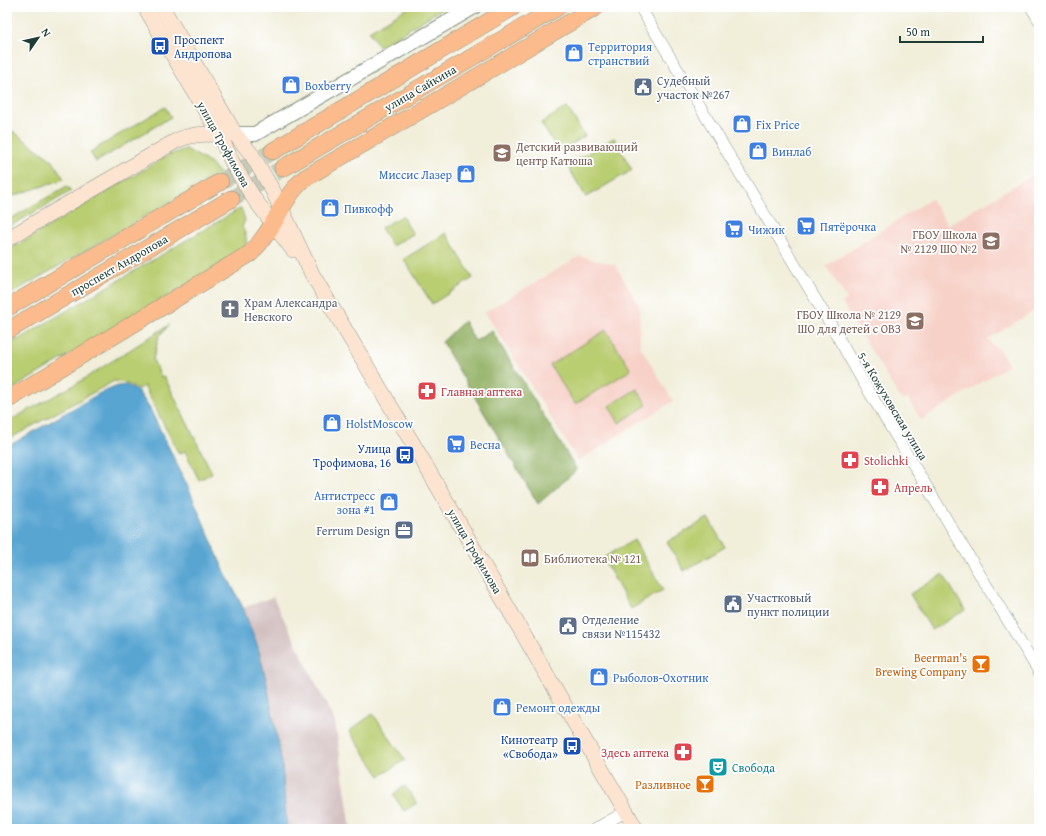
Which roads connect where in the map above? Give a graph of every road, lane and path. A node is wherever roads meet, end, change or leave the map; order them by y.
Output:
1 (146, 7) edge
2 (162, 7) edge
3 (474, 7) edge
4 (513, 7) edge
5 (558, 7) edge
6 (596, 7) edge
7 (640, 7) edge
8 (1031, 7) edge
9 (1039, 20) edge
10 (219, 134) junction
11 (235, 134) junction
12 (272, 151) tunnel mouth
13 (283, 168) tunnel mouth
14 (220, 182) tunnel mouth
15 (231, 199) tunnel mouth
16 (277, 216) junction
17 (7, 239) edge
18 (7, 308) edge
19 (7, 331) edge
20 (7, 400) edge
21 (1039, 672) edge
22 (625, 812) junction
23 (595, 829) edge
24 (636, 829) edge

1 - 10 main road, улица Трофимова
2 - 11 main road, улица Трофимова
3 - 11 street
4 - 12 main road, улица Сайкина
5 - 13 main road, улица Сайкина
6 - 16 main road
7 - 21 street, 5-я Кожуховская улица
8 - 9 street
10 - 11 street
10 - 16 main road, улица Трофимова, bridge
10 - 17 main road
11 - 16 main road, улица Трофимова, bridge
14 - 18 main road, проспект Андропова
15 - 19 main road, проспект Андропова
16 - 20 main road
16 - 22 main road, улица Трофимова
22 - 23 street
22 - 24 main road, улица Трофимова

